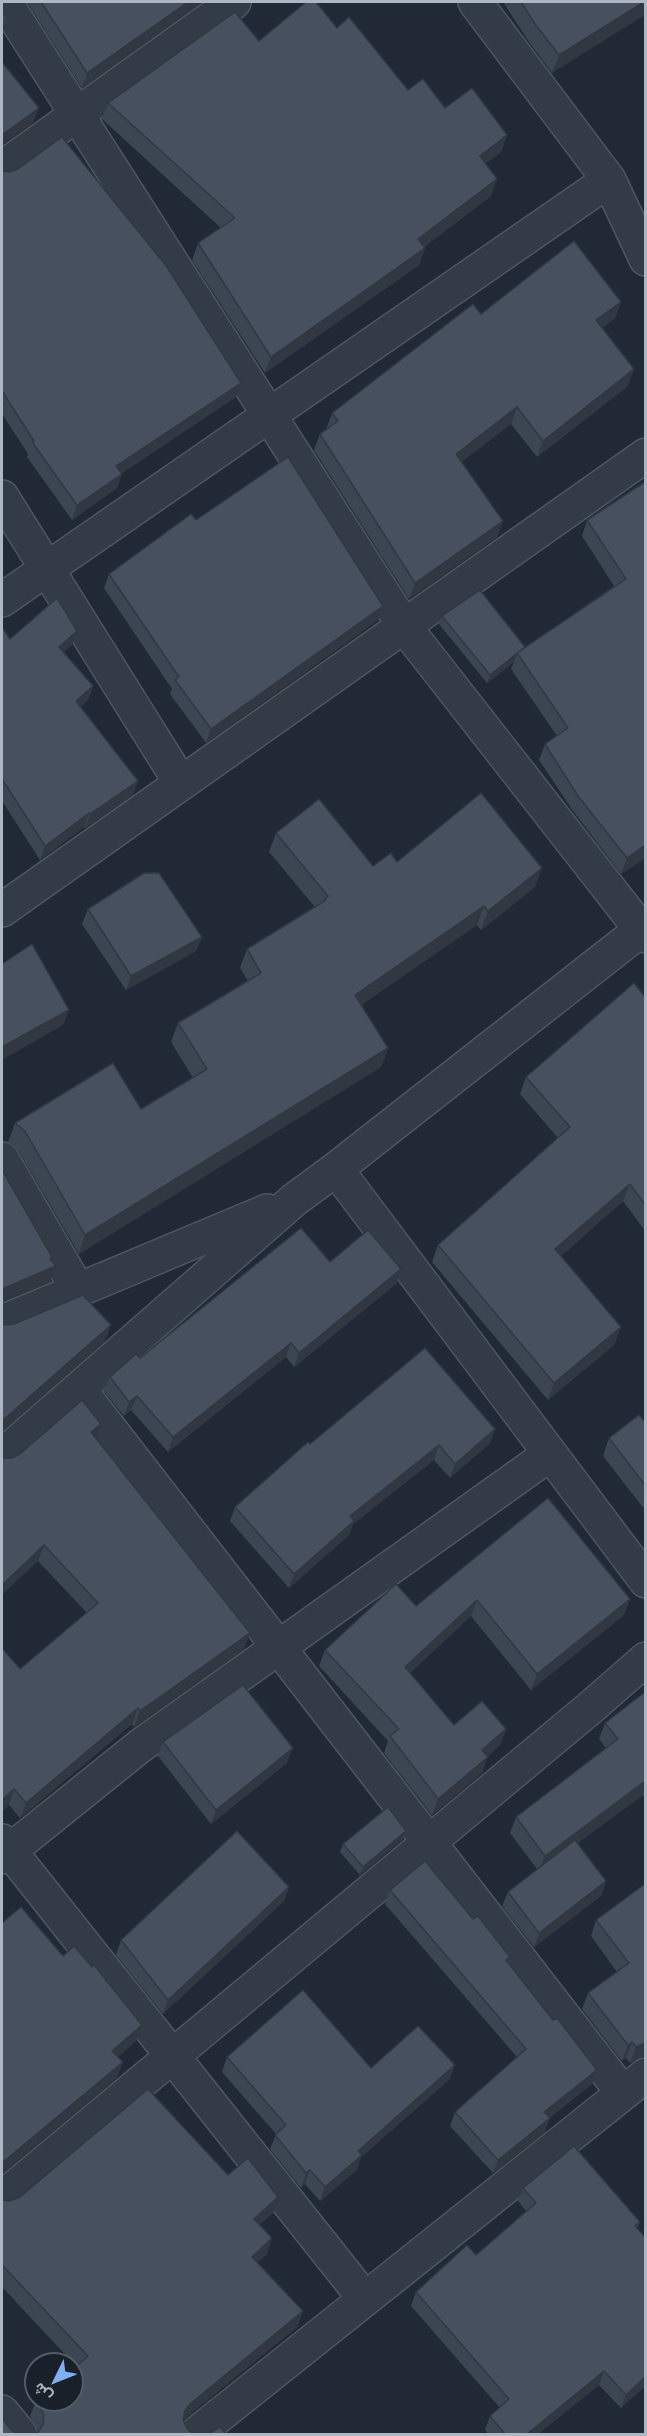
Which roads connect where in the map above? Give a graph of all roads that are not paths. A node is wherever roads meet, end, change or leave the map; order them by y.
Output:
1 (5, 2) edge
2 (234, 2) edge
3 (475, 2) edge
4 (77, 113) junction
5 (2, 168) edge
6 (609, 180) junction
7 (645, 259) edge
8 (268, 414) junction
9 (645, 455) edge
10 (2, 497) edge
11 (46, 569) junction
12 (2, 600) edge
13 (404, 626) junction
14 (181, 783) junction
15 (2, 910) edge
16 (644, 930) edge
17 (2, 1159) edge
18 (336, 1169) junction
19 (294, 1200) junction
20 (78, 1290) junction
21 (2, 1322) edge
22 (79, 1389) junction
23 (550, 1454) junction
24 (2, 1456) edge
25 (645, 1581) edge
26 (279, 1647) junction
27 (645, 1659) edge
28 (429, 1842) junction
29 (4, 1850) edge
30 (172, 2056) junction
31 (634, 2084) edge
32 (2, 2198) edge
33 (365, 2299) junction
34 (2, 2412) edge
35 (20, 2434) edge
36 (196, 2434) edge

1 - 4 street
2 - 4 street
3 - 6 street
4 - 5 street
4 - 8 street
6 - 7 street
6 - 8 street
8 - 11 street
8 - 13 street
9 - 13 street
10 - 11 street
11 - 12 street
11 - 14 street
13 - 14 street
13 - 16 street
14 - 15 street
16 - 18 street
17 - 20 street
18 - 19 street
18 - 23 street
19 - 20 street
19 - 22 street
20 - 21 street
22 - 24 street
22 - 26 street
23 - 25 street
23 - 26 street
26 - 28 street
26 - 29 street
27 - 28 street
28 - 30 street
28 - 31 street
29 - 30 street
30 - 32 street
30 - 33 street
31 - 33 street
33 - 36 street
34 - 35 street

